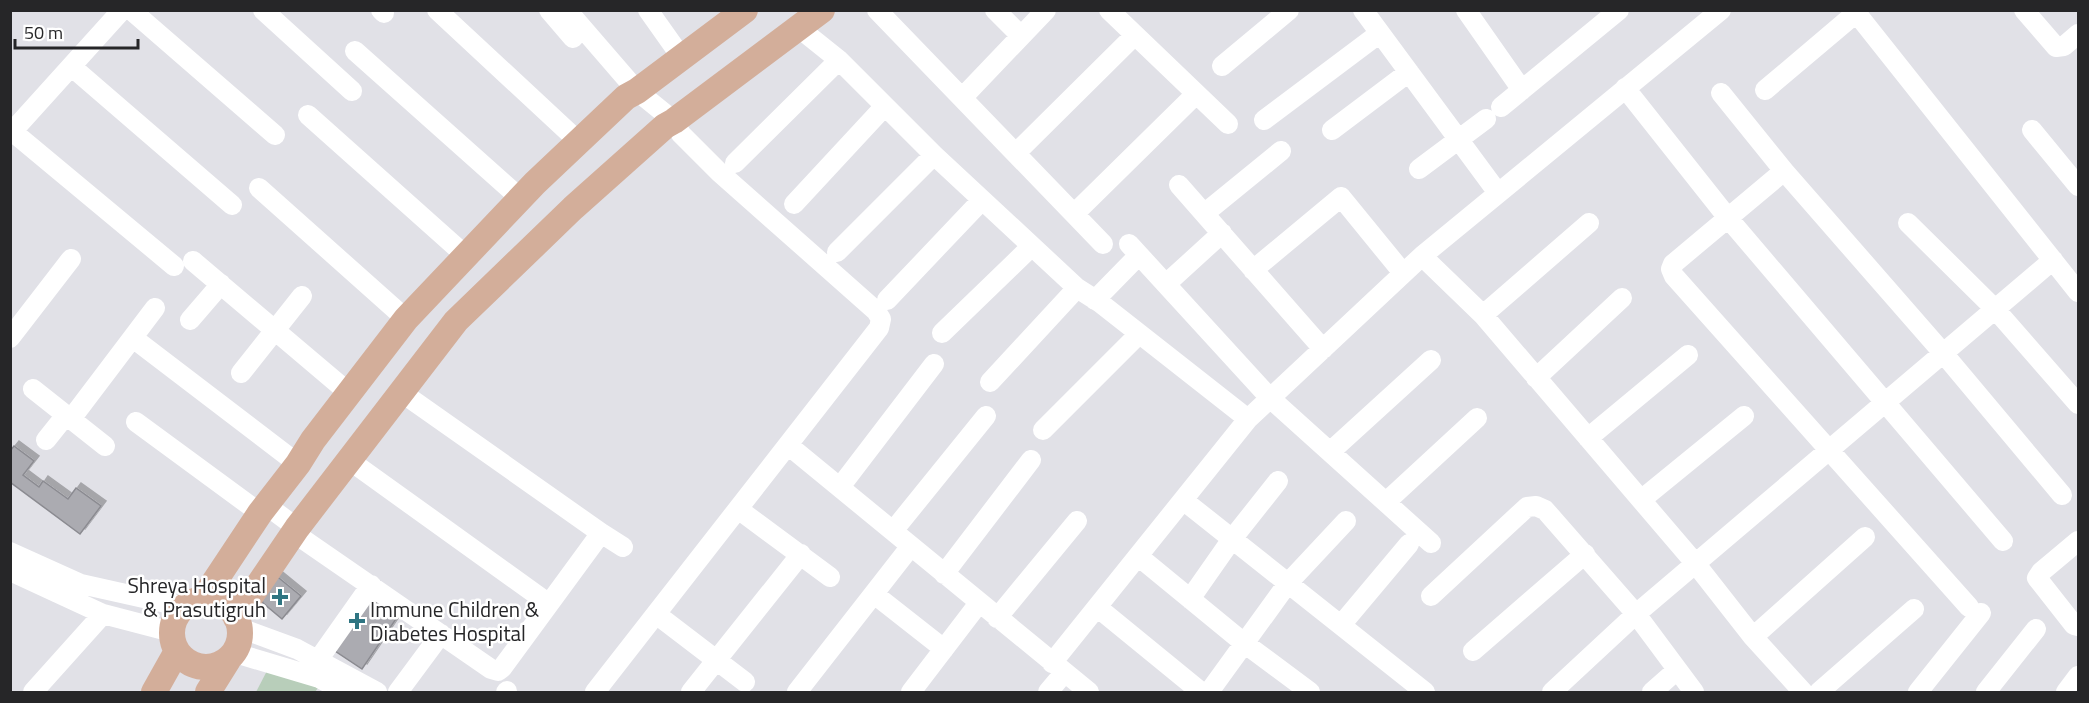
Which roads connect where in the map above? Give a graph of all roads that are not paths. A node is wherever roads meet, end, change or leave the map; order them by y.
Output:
1 (122, 10) edge
2 (131, 10) edge
3 (263, 10) edge
4 (437, 10) edge
5 (549, 10) edge
6 (567, 10) edge
7 (648, 10) edge
8 (745, 10) edge
9 (822, 10) edge
10 (877, 10) edge
11 (995, 10) edge
12 (1046, 10) edge
13 (1109, 10) edge
14 (1289, 10) edge
15 (1363, 10) edge
16 (1619, 10) edge
17 (1721, 10) edge
18 (2024, 10) edge
19 (1855, 12) edge
20 (1472, 13) edge
21 (799, 28) junction
22 (1380, 33) junction
23 (2079, 34) edge
24 (1135, 35) junction
25 (1022, 36) junction
26 (355, 51) dead end
27 (682, 58) junction
28 (839, 60) junction
29 (1222, 66) dead end
30 (72, 67) junction
31 (1409, 72) junction
32 (1625, 88) junction
33 (1522, 90) junction
34 (1765, 90) dead end
35 (352, 91) dead end
36 (1721, 93) dead end
37 (631, 94) junction
38 (1196, 94) junction
39 (962, 98) junction
40 (884, 107) junction
41 (308, 115) dead end
42 (1264, 120) dead end
43 (1228, 124) dead end
44 (673, 127) junction
45 (1332, 130) dead end
46 (2032, 130) dead end
47 (12, 133) edge
48 (275, 135) dead end
49 (1458, 140) junction
50 (578, 141) junction
51 (1281, 151) dead end
52 (1016, 153) junction
53 (934, 155) junction
54 (735, 163) dead end
55 (1419, 169) dead end
56 (1784, 171) junction
57 (1179, 185) dead end
58 (2079, 186) edge
59 (259, 188) dead end
60 (1498, 193) junction
61 (520, 198) junction
62 (982, 200) junction
63 (794, 204) dead end
64 (232, 205) dead end
65 (1205, 213) junction
66 (1074, 214) junction
67 (1728, 218) junction
68 (1589, 223) dead end
69 (1908, 223) dead end
70 (1222, 233) junction
71 (1103, 244) dead end
72 (1032, 246) junction
73 (837, 252) dead end
74 (466, 256) junction
75 (1422, 256) junction
76 (71, 259) dead end
77 (2053, 260) junction
78 (1253, 270) junction
79 (1403, 273) junction
80 (221, 284) junction
81 (1166, 284) junction
82 (1077, 288) junction
83 (2079, 292) edge
84 (302, 296) dead end
85 (1622, 298) dead end
86 (887, 300) dead end
87 (1095, 300) junction
88 (155, 308) dead end
89 (1995, 309) junction
90 (1483, 315) junction
91 (406, 319) junction
92 (190, 320) dead end
93 (275, 330) junction
94 (942, 333) dead end
95 (1139, 334) junction
96 (10, 338) edge
97 (133, 338) junction
98 (1323, 349) junction
99 (1943, 353) junction
100 (1688, 355) dead end
101 (1431, 360) dead end
102 (934, 364) dead end
103 (241, 373) dead end
104 (1536, 378) junction
105 (990, 382) dead end
106 (33, 388) dead end
107 (401, 392) junction
108 (349, 393) junction
109 (1270, 398) junction
110 (1886, 402) junction
111 (2079, 404) edge
112 (986, 416) dead end
113 (69, 417) junction
114 (1744, 417) dead end
115 (1477, 418) dead end
116 (1248, 419) junction
117 (136, 422) dead end
118 (1043, 430) dead end
119 (1588, 438) junction
120 (46, 440) dead end
121 (788, 445) junction
122 (105, 446) dead end
123 (1829, 450) junction
124 (1330, 452) junction
125 (349, 460) junction
126 (1031, 460) dead end
127 (298, 464) junction
128 (1278, 482) dead end
129 (840, 487) junction
130 (2062, 495) dead end
131 (1183, 500) junction
132 (1641, 500) junction
133 (1386, 502) junction
134 (263, 509) junction
135 (738, 509) junction
136 (1077, 521) dead end
137 (1346, 521) dead end
138 (296, 530) junction
139 (893, 531) junction
140 (601, 533) junction
141 (1865, 537) dead end
142 (1232, 539) junction
143 (2004, 541) dead end
144 (2078, 542) edge
145 (1431, 543) dead end
146 (1409, 544) dead end
147 (911, 546) junction
148 (623, 547) dead end
149 (10, 552) edge
150 (801, 554) junction
151 (1586, 554) junction
152 (1138, 556) junction
153 (1695, 563) junction
154 (944, 574) junction
155 (13, 576) edge
156 (830, 577) dead end
157 (1288, 583) junction
158 (371, 585) junction
159 (873, 594) junction
160 (1431, 596) dead end
161 (1190, 599) junction
162 (194, 603) junction
163 (548, 603) junction
164 (979, 603) junction
165 (1097, 607) junction
166 (1914, 609) dead end
167 (103, 614) junction
168 (656, 614) junction
169 (1636, 614) junction
170 (997, 618) junction
171 (238, 623) junction
172 (1341, 626) junction
173 (2079, 626) edge
174 (2036, 629) dead end
175 (441, 634) junction
176 (1753, 637) junction
177 (174, 642) junction
178 (1244, 643) junction
179 (944, 649) junction
180 (1473, 651) dead end
181 (231, 657) junction
182 (318, 660) junction
183 (717, 660) junction
184 (1058, 668) junction
185 (1677, 670) junction
186 (2079, 676) edge
187 (746, 682) dead end
188 (43, 689) edge
189 (154, 693) edge
190 (208, 693) edge
191 (345, 693) edge
192 (377, 693) edge
193 (399, 693) edge
194 (595, 693) edge
195 (691, 693) edge
196 (797, 693) edge
197 (911, 693) edge
198 (1047, 693) edge
199 (1089, 693) edge
200 (1201, 693) edge
201 (1209, 693) edge
202 (1310, 693) edge
203 (1425, 693) edge
204 (1551, 693) edge
205 (1652, 693) edge
206 (1694, 693) edge
207 (1803, 693) edge
208 (1818, 693) edge
209 (1918, 693) edge
210 (1986, 693) edge
211 (2066, 693) edge

1 - 30 street
2 - 48 street
3 - 35 street
4 - 50 street
5 - 37 street
6 - 37 street
7 - 27 street
8 - 27 main road
9 - 21 main road
10 - 39 street
11 - 25 street
12 - 25 street
13 - 24 street
14 - 29 street
15 - 22 street
16 - 33 street
17 - 32 street
18 - 23 street
19 - 34 street
19 - 77 street
20 - 33 street
21 - 28 street
21 - 44 main road
22 - 31 street
22 - 42 street
24 - 38 street
24 - 52 street
25 - 39 street
26 - 61 street
27 - 37 main road
28 - 40 street
28 - 54 street
30 - 47 street
30 - 64 street
31 - 45 street
31 - 49 street
32 - 60 street
32 - 67 street
33 - 49 street
36 - 56 street
37 - 44 street
37 - 50 main road
38 - 43 street
38 - 66 street
39 - 52 street
40 - 53 street
40 - 63 street
41 - 74 street
44 - 107 main road
44 - 121 street
46 - 58 street
47 - 80 street
49 - 55 street
49 - 60 street
50 - 61 main road
51 - 65 street
52 - 66 street
53 - 62 street
53 - 73 street
56 - 67 street
56 - 99 street
57 - 65 street
59 - 91 street
60 - 75 street
61 - 74 main road
62 - 72 street
62 - 86 street
65 - 70 street
66 - 71 street
67 - 110 street
67 - 123 street
68 - 90 street
69 - 89 street
70 - 78 street
70 - 81 street
72 - 82 street
72 - 94 street
74 - 91 main road
75 - 79 street
75 - 90 street
76 - 96 street
77 - 83 street
77 - 89 street
78 - 79 street
78 - 98 street
79 - 98 street
80 - 92 street
80 - 93 street
81 - 87 street
81 - 109 street
82 - 87 street
82 - 105 street
84 - 93 street
85 - 104 street
87 - 95 street
88 - 97 street
89 - 99 street
89 - 111 street
90 - 104 street
91 - 108 main road
93 - 103 street
93 - 108 street
95 - 116 street
95 - 118 street
97 - 113 street
97 - 127 street
98 - 109 street
99 - 110 street
99 - 130 street
100 - 119 street
101 - 124 street
102 - 129 street
104 - 119 street
106 - 113 street
107 - 125 main road
107 - 140 street
108 - 127 main road
109 - 116 street
109 - 124 street
110 - 123 street
110 - 143 street
112 - 139 street
113 - 120 street
113 - 122 street
114 - 132 street
115 - 133 street
116 - 131 street
117 - 134 street
119 - 132 street
121 - 129 street
121 - 135 street
123 - 153 street
123 - 209 street
124 - 133 street
125 - 138 main road
125 - 163 street
126 - 154 street
127 - 134 main road
128 - 142 street
129 - 139 street
131 - 142 street
131 - 152 street
132 - 153 street
133 - 145 street
134 - 138 street
134 - 162 main road
135 - 150 street
135 - 168 street
136 - 170 street
137 - 157 street
138 - 158 street
138 - 171 main road
139 - 147 street
140 - 148 street
140 - 163 street
141 - 176 street
142 - 157 street
142 - 161 street
144 - 173 street
146 - 172 street
147 - 154 street
147 - 159 street
149 - 162 street
150 - 156 street
150 - 183 street
151 - 160 street
151 - 169 street
151 - 180 street
152 - 161 street
152 - 165 street
153 - 169 street
153 - 176 street
154 - 164 street
155 - 167 street
157 - 172 street
157 - 178 street
158 - 175 street
158 - 182 street
159 - 179 street
159 - 196 street
161 - 178 street
162 - 171 main road
162 - 177 main road
163 - 175 street
164 - 170 street
164 - 179 street
165 - 184 street
165 - 200 street
166 - 208 street
167 - 177 street
167 - 188 street
168 - 183 street
168 - 194 street
169 - 185 street
169 - 204 street
170 - 184 street
171 - 181 main road
171 - 182 street
172 - 203 street
174 - 210 street
175 - 193 street
176 - 207 street
177 - 181 main road
177 - 189 main road
178 - 201 street
178 - 202 street
179 - 197 street
181 - 190 main road
181 - 191 street
182 - 192 street
183 - 187 street
183 - 195 street
184 - 198 street
184 - 199 street
185 - 205 street
185 - 206 street
186 - 211 street

